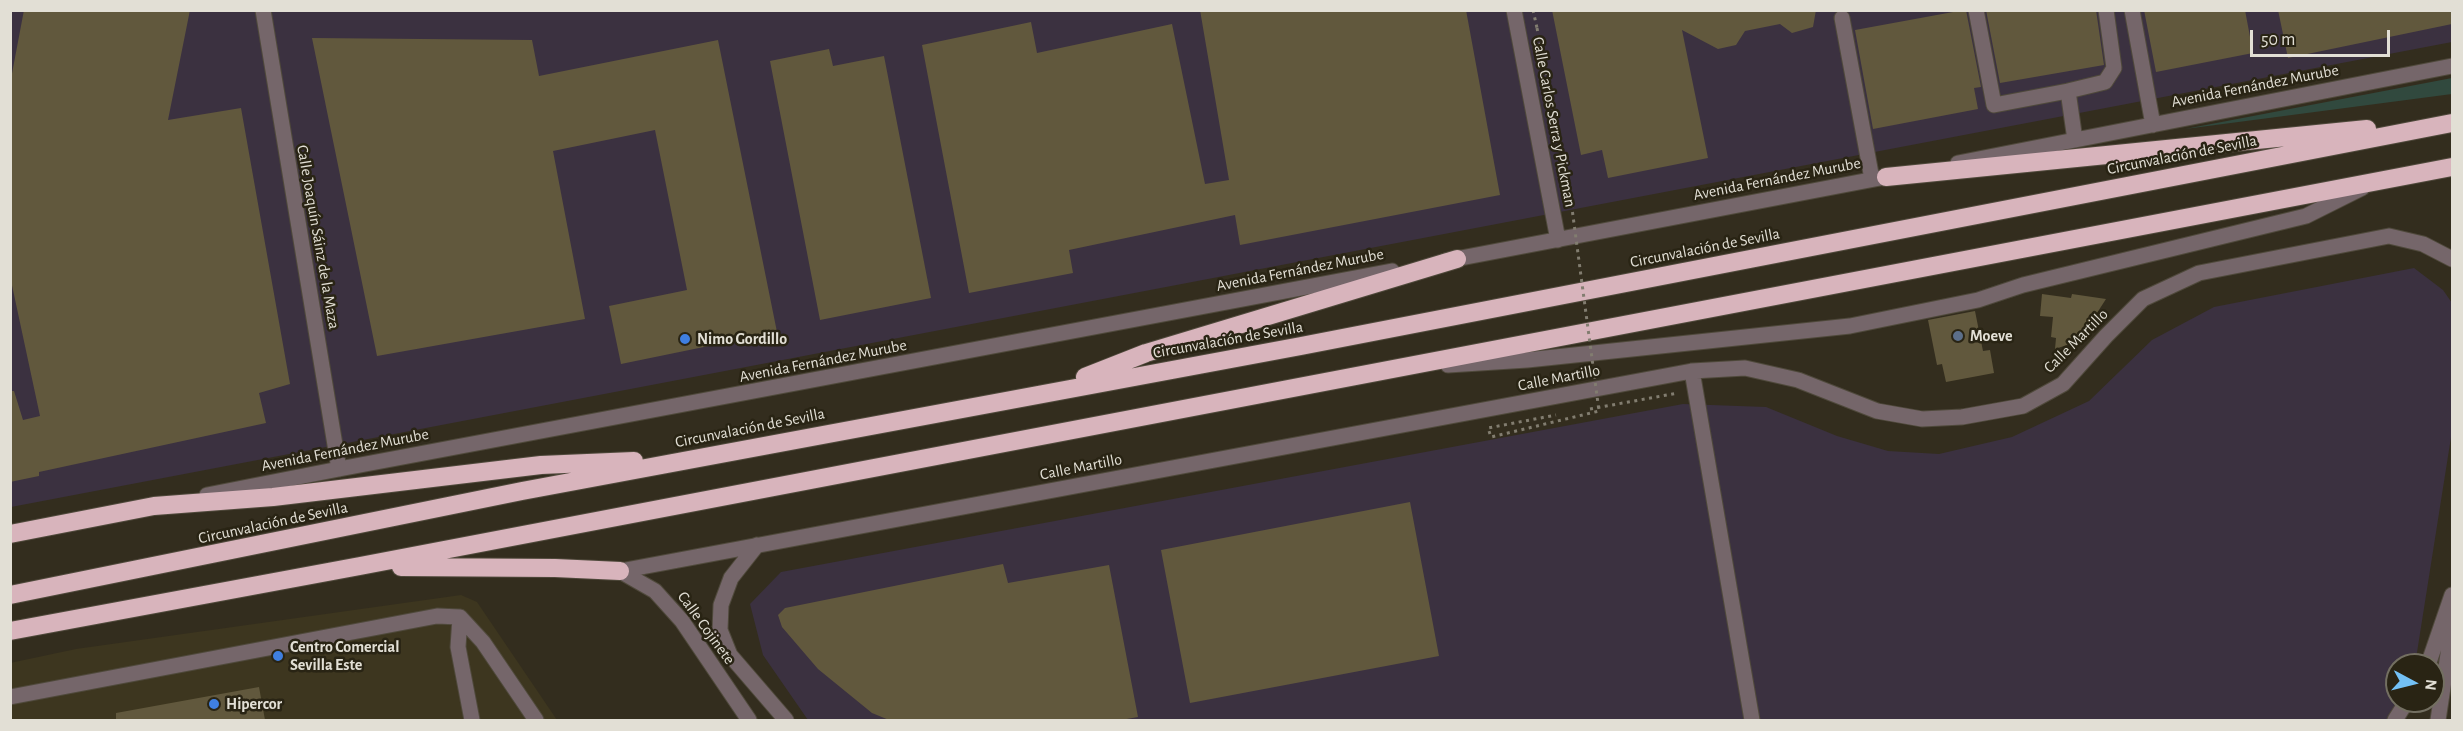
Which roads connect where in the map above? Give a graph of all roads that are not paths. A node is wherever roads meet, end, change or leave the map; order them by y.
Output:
1 (263, 10) edge
2 (1514, 10) edge
3 (1976, 10) edge
4 (2106, 10) edge
5 (2132, 10) edge
6 (1842, 18) dead end
7 (2452, 66) edge
8 (2068, 91) junction
9 (2452, 122) edge
10 (2153, 124) junction
11 (2075, 140) junction
12 (2452, 167) edge
13 (1879, 178) junction
14 (2381, 179) junction
15 (1558, 240) junction
16 (1457, 259) junction
17 (2452, 259) edge
18 (1394, 369) junction
19 (1692, 371) junction
20 (1047, 392) junction
21 (696, 458) junction
22 (339, 469) junction
23 (154, 506) junction
24 (10, 534) edge
25 (757, 545) junction
26 (360, 566) junction
27 (620, 571) junction
28 (10, 595) edge
29 (2452, 595) edge
30 (460, 617) junction
31 (2452, 628) edge
32 (10, 632) edge
33 (2432, 653) edge
34 (10, 697) edge
35 (472, 720) edge
36 (536, 720) edge
37 (749, 720) edge
38 (786, 720) edge
39 (1752, 720) edge
40 (2438, 720) edge

1 - 22 street, Calle Joaquín Sáinz de la Maza
2 - 15 street, Calle Carlos Serra y Pickman
3 - 8 street
4 - 8 street
5 - 10 street
6 - 13 street
7 - 10 street, Avenida Fernández Murube
8 - 11 street
9 - 13 highway
9 - 20 highway, Circunvalación de Sevilla
10 - 11 street, Avenida Fernández Murube
11 - 13 street, Avenida Fernández Murube
12 - 14 highway
13 - 15 street, Avenida Fernández Murube
14 - 18 highway
14 - 18 street
15 - 16 street, Avenida Fernández Murube
16 - 20 highway
16 - 22 street, Avenida Fernández Murube
17 - 19 street, Calle Martillo
18 - 26 highway
19 - 25 street, Calle Martillo
19 - 39 street
20 - 21 highway, Circunvalación de Sevilla
21 - 23 highway
21 - 28 highway, Circunvalación de Sevilla
22 - 23 street, Avenida Fernández Murube
23 - 24 highway
25 - 27 street, Calle Martillo
25 - 38 street, Calle Cojinete
26 - 27 highway
26 - 32 highway
27 - 37 street, Calle Cojinete
29 - 33 street
30 - 34 street
30 - 35 street
30 - 36 street
31 - 40 street

